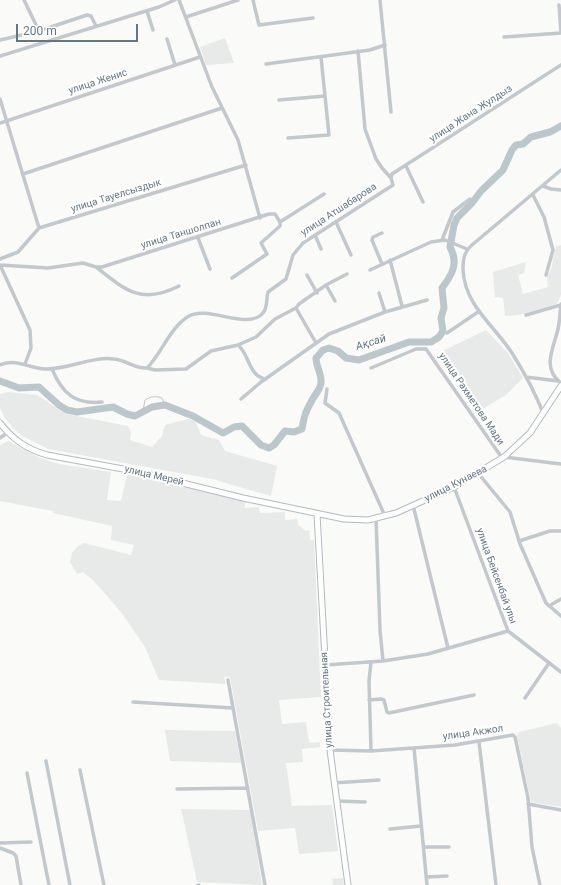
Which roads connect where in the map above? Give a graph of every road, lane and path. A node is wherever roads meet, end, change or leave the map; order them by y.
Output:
1 (24, 0) edge
2 (175, 0) edge
3 (179, 0) edge
4 (238, 0) edge
5 (253, 0) edge
6 (380, 0) edge
7 (559, 5) dead end
8 (147, 11) junction
9 (186, 17) junction
10 (314, 18) dead end
11 (96, 26) junction
12 (153, 30) dead end
13 (39, 32) junction
14 (561, 33) edge
15 (504, 37) dead end
16 (167, 39) dead end
17 (0, 40) edge
18 (385, 45) junction
19 (358, 51) junction
20 (0, 56) edge
21 (200, 57) junction
22 (321, 57) junction
23 (266, 64) dead end
24 (175, 65) junction
25 (561, 65) edge
26 (325, 96) junction
27 (0, 99) edge
28 (279, 100) dead end
29 (222, 108) junction
30 (391, 112) dead end
31 (6, 120) junction
32 (0, 123) edge
33 (288, 138) dead end
34 (246, 165) junction
35 (406, 166) junction
36 (561, 170) edge
37 (23, 174) junction
38 (391, 178) junction
39 (543, 186) junction
40 (561, 190) edge
41 (324, 194) dead end
42 (533, 195) junction
43 (470, 199) dead end
44 (423, 202) dead end
45 (260, 218) junction
46 (280, 222) junction
47 (336, 222) junction
48 (39, 228) junction
49 (382, 233) dead end
50 (315, 235) junction
51 (198, 238) junction
52 (444, 240) junction
53 (321, 249) dead end
54 (467, 249) junction
55 (351, 255) dead end
56 (0, 259) edge
57 (390, 260) junction
58 (382, 264) junction
59 (0, 265) edge
60 (96, 267) junction
61 (210, 269) dead end
62 (370, 270) dead end
63 (347, 274) dead end
64 (307, 275) dead end
65 (546, 275) dead end
66 (232, 278) dead end
67 (326, 285) junction
68 (179, 286) dead end
69 (317, 293) junction
70 (379, 294) dead end
71 (427, 300) dead end
72 (335, 301) dead end
73 (561, 305) edge
74 (402, 306) junction
75 (296, 308) junction
76 (385, 312) junction
77 (478, 312) junction
78 (526, 315) dead end
79 (560, 318) edge
80 (447, 333) dead end
81 (316, 342) junction
82 (238, 345) junction
83 (25, 364) junction
84 (0, 365) edge
85 (147, 368) junction
86 (371, 368) dead end
87 (52, 369) junction
88 (526, 377) junction
89 (266, 379) junction
90 (559, 382) edge
91 (561, 386) edge
92 (327, 389) dead end
93 (241, 399) dead end
94 (102, 402) dead end
95 (543, 413) junction
96 (0, 423) edge
97 (7, 433) junction
98 (0, 438) edge
99 (504, 458) junction
100 (561, 464) edge
101 (478, 473) junction
102 (454, 487) junction
103 (413, 505) junction
104 (317, 514) junction
105 (385, 516) junction
106 (376, 518) junction
107 (561, 531) edge
108 (519, 541) junction
109 (561, 599) edge
110 (549, 606) junction
111 (561, 616) edge
112 (508, 631) junction
113 (448, 648) junction
114 (383, 661) junction
115 (371, 662) junction
116 (549, 663) junction
117 (325, 665) junction
118 (561, 672) edge
119 (228, 680) dead end
120 (474, 695) dead end
121 (525, 698) dead end
122 (369, 700) junction
123 (133, 702) dead end
124 (234, 708) junction
125 (479, 742) junction
126 (414, 748) junction
127 (330, 750) junction
128 (371, 751) junction
129 (46, 762) dead end
130 (80, 770) dead end
131 (27, 773) dead end
132 (379, 780) dead end
133 (333, 783) junction
134 (248, 788) junction
135 (177, 789) dead end
136 (336, 801) junction
137 (365, 802) dead end
138 (528, 804) junction
139 (561, 810) edge
140 (421, 826) junction
141 (390, 829) dead end
142 (31, 842) dead end
143 (0, 843) edge
144 (424, 847) junction
145 (449, 847) dead end
146 (0, 848) edge
147 (447, 876) dead end
148 (426, 877) junction
149 (20, 885) edge
150 (49, 885) edge
151 (70, 885) edge
152 (104, 885) edge
153 (265, 885) edge
154 (348, 885) edge
155 (427, 885) edge
156 (496, 885) edge
157 (540, 885) edge

1 - 13 street
2 - 8 street
3 - 9 street
4 - 9 street
5 - 10 street
6 - 18 street
7 - 14 street
8 - 11 street
8 - 12 street
9 - 21 street
11 - 13 street
11 - 20 street
13 - 17 street
14 - 15 street
16 - 24 street
18 - 19 street
18 - 30 street
19 - 22 street
19 - 38 street
21 - 24 street, улица Женис
21 - 29 street
22 - 23 street
22 - 26 street
24 - 31 street, улица Женис
25 - 35 street, улица Жана Жулдыз
26 - 28 street
26 - 33 street
27 - 31 street
29 - 34 street
29 - 37 street
31 - 32 street, улица Женис
31 - 37 street
34 - 45 street
34 - 48 street, улица Тауелсыздык
35 - 38 street, улица Жана Жулдыз
35 - 44 street
36 - 39 street
37 - 48 street
38 - 47 street, улица Атшабарова
39 - 40 street
39 - 42 street
41 - 46 street
42 - 54 street
42 - 65 street
43 - 52 street
45 - 46 street, улица Таншолпан
45 - 51 street, улица Таншолпан
46 - 66 street
47 - 50 street, улица Атшабарова
47 - 55 street
48 - 56 street
49 - 58 street
50 - 53 street
50 - 85 street, улица Атшабарова
51 - 60 street, улица Таншолпан
51 - 61 street
52 - 54 street
52 - 57 street
54 - 77 street
57 - 58 street
57 - 74 street
58 - 62 street
59 - 60 street, улица Таншолпан
59 - 83 street, улица Таншолпан
60 - 68 street
63 - 67 street
64 - 69 street
67 - 69 street
67 - 72 street
69 - 75 street
70 - 76 street
71 - 74 street
73 - 78 street
73 - 79 street
74 - 76 street
75 - 81 street
75 - 82 street
76 - 81 street
77 - 80 street
77 - 88 street
79 - 90 street
81 - 89 street
82 - 85 street
82 - 89 street
83 - 84 street
83 - 87 street
85 - 87 street
86 - 99 street, улица Рахметова Мади
87 - 94 street
88 - 90 street
88 - 95 street
89 - 93 street
91 - 95 main road, улица Кунаева
92 - 105 street
95 - 99 main road, улица Кунаева
96 - 97 main road, улица Мерей
97 - 98 street
97 - 104 main road, улица Мерей
99 - 100 street, улица Рахметова Мади
99 - 101 main road, улица Кунаева
101 - 102 main road, улица Кунаева
101 - 108 street
102 - 103 main road, улица Кунаева
102 - 112 street, улица Бейсенбай улы
103 - 105 main road, улица Кунаева
103 - 113 street
104 - 106 main road, улица Кунаева
104 - 117 main road, улица Строительная
105 - 106 main road, улица Кунаева
106 - 114 street
107 - 108 street
108 - 110 street
109 - 110 street
110 - 111 street
112 - 113 street
112 - 116 street, улица Бейсенбай улы
113 - 114 street
114 - 115 street
115 - 117 street
115 - 122 street
116 - 118 street, улица Бейсенбай улы
116 - 121 street
117 - 127 main road, улица Строительная
119 - 124 street
120 - 122 street
122 - 128 street
123 - 124 street
124 - 134 street
125 - 126 street, улица Акжол
125 - 138 street, улица Акжол
125 - 156 street
126 - 128 street, улица Акжол
126 - 140 street
127 - 128 street, улица Акжол
127 - 133 main road, улица Строительная
129 - 151 street
130 - 152 street
131 - 150 street
132 - 133 street
133 - 136 main road, улица Строительная
134 - 135 street
134 - 153 street
136 - 137 street
136 - 154 main road, улица Строительная
138 - 139 street
138 - 157 street, улица Акжол
140 - 141 street
140 - 144 street
142 - 143 street
144 - 145 street
144 - 148 street
146 - 149 street
147 - 148 street
148 - 155 street

